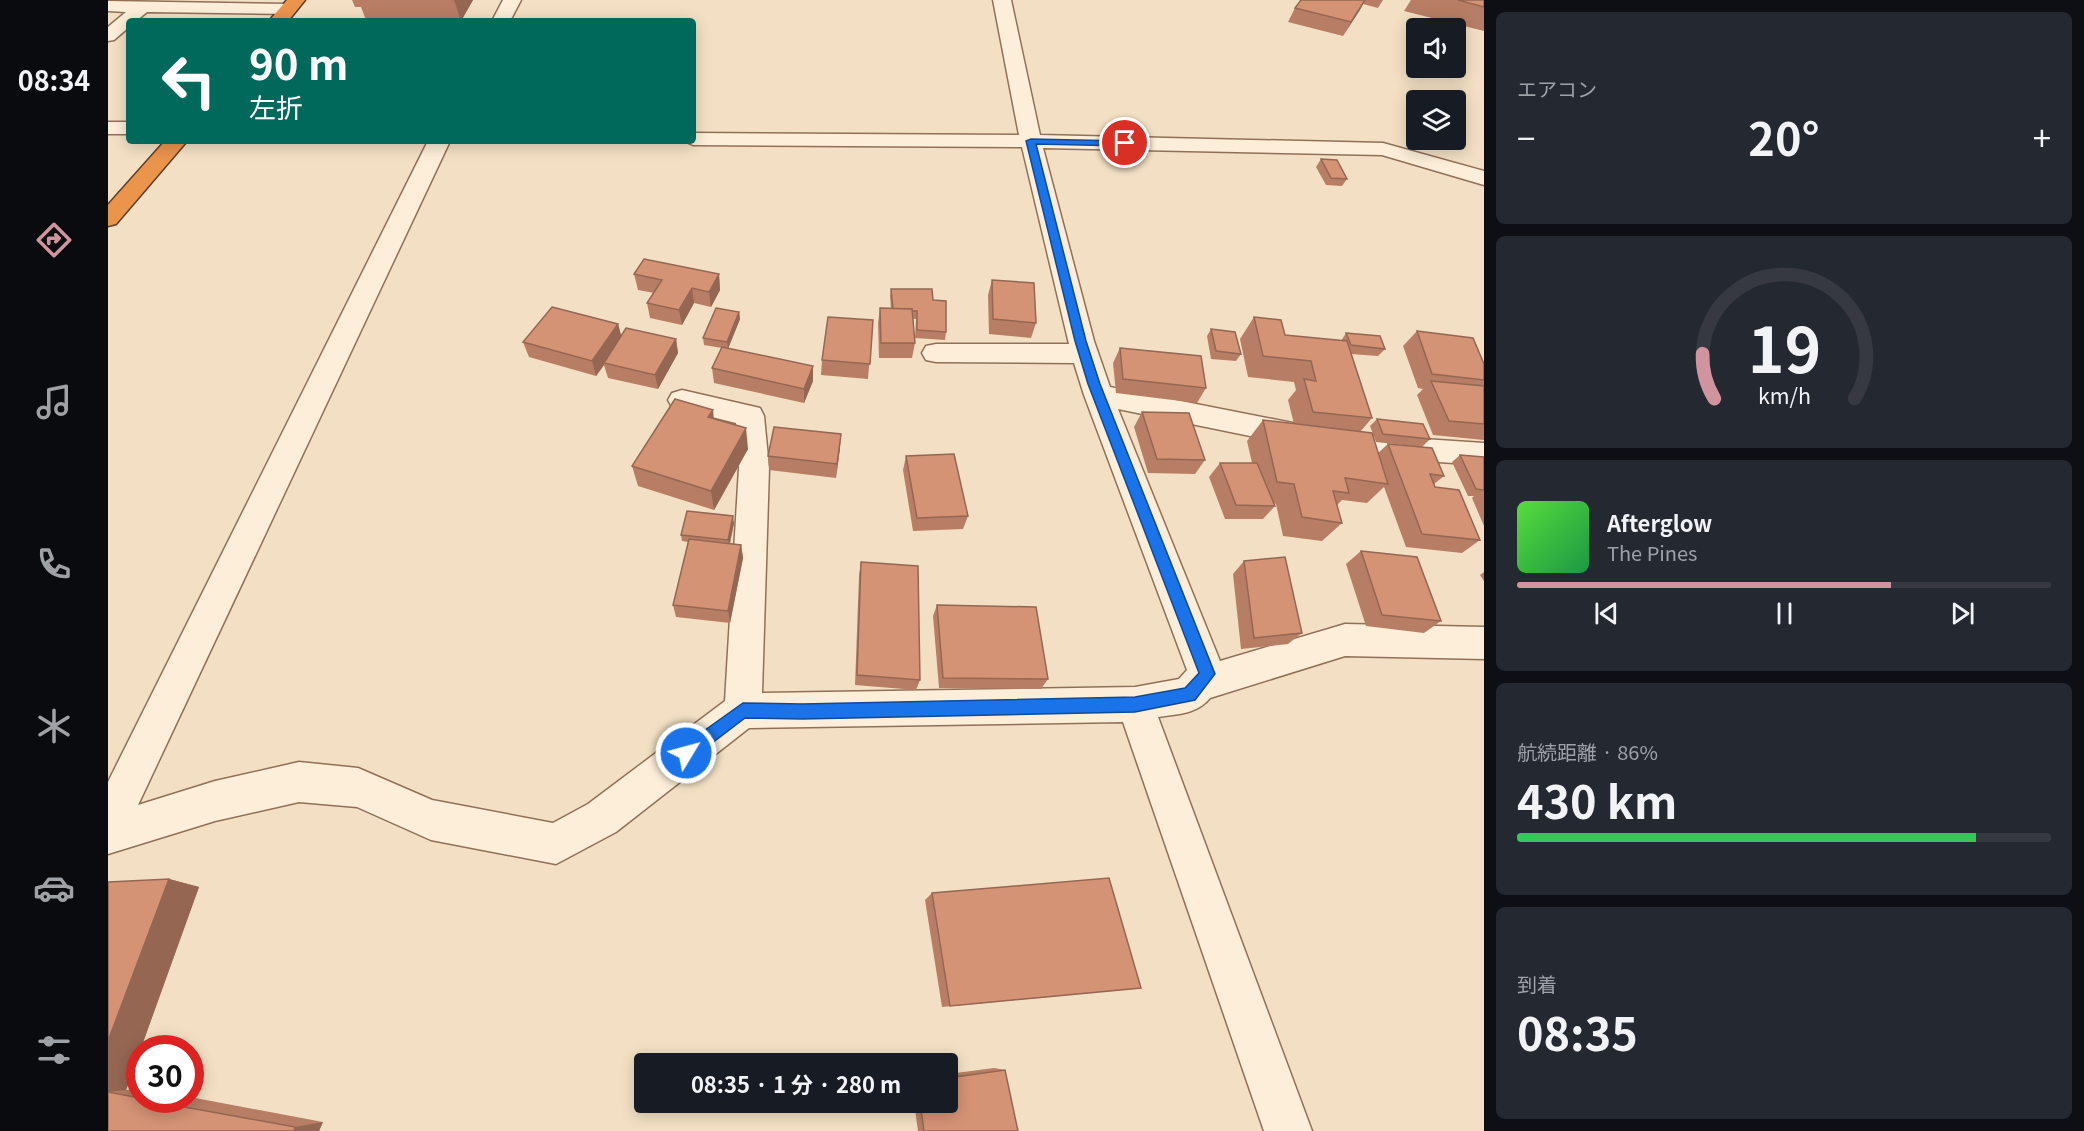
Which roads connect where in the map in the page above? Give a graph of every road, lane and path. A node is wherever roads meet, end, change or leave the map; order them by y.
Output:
1 (512, 0) edge
2 (1002, 0) edge
3 (108, 6) edge
4 (142, 7) junction
5 (288, 10) edge
6 (129, 18) edge
7 (503, 18) edge
8 (126, 21) edge
9 (108, 36) edge
10 (108, 128) edge
11 (126, 128) edge
12 (696, 139) edge
13 (1031, 141) junction
14 (173, 144) edge
15 (438, 144) edge
16 (1484, 178) edge
17 (108, 219) edge
18 (936, 353) dead end
19 (1085, 354) junction
20 (1098, 395) junction
21 (682, 400) edge
22 (1484, 454) edge
23 (1484, 643) edge
24 (1199, 684) junction
25 (1135, 704) junction
26 (743, 710) junction
27 (108, 825) edge
28 (108, 834) edge
29 (1288, 1131) edge

1 - 7 street
2 - 13 street
3 - 4 street
4 - 5 street
4 - 6 street
8 - 9 street
10 - 11 street
12 - 13 street
13 - 16 street
13 - 19 street
14 - 17 highway
15 - 27 street
18 - 19 street
19 - 20 street
20 - 22 street
20 - 24 street
21 - 26 street
23 - 24 street
24 - 25 street
25 - 26 street
25 - 29 street
26 - 28 street

